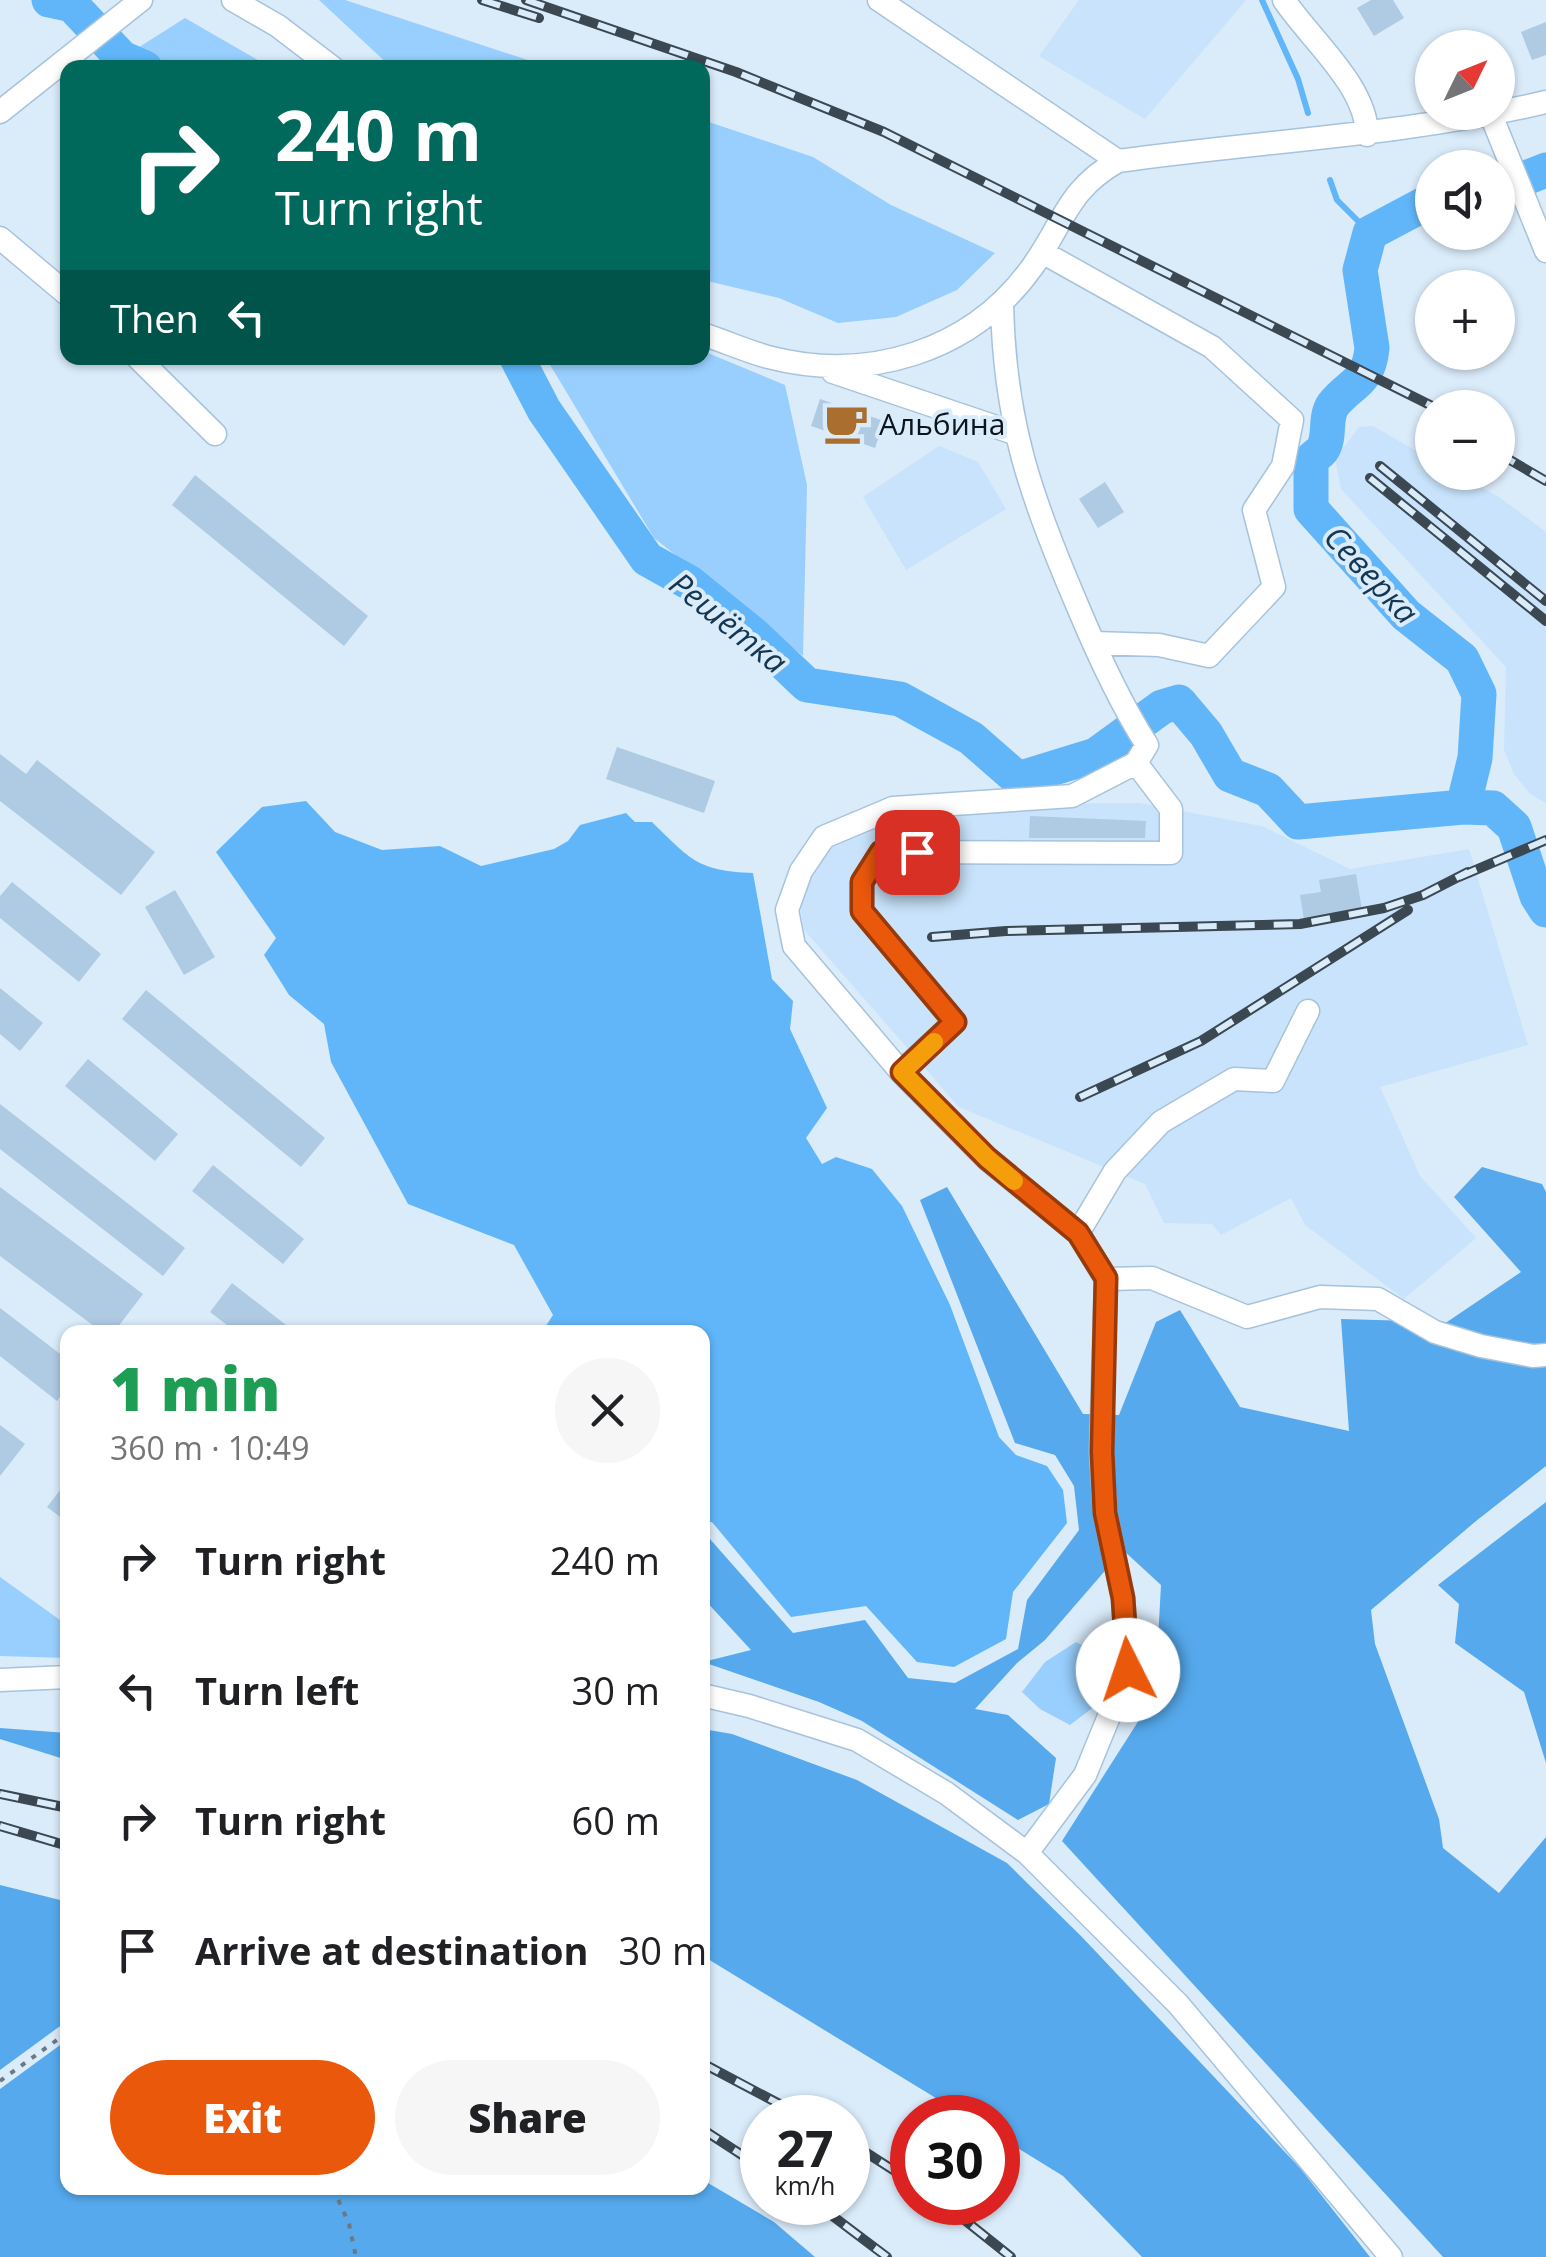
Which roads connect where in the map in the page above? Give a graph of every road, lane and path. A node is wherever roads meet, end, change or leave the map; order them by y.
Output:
1 (141, 0) edge
2 (234, 0) edge
3 (879, 0) edge
4 (1284, 0) edge
5 (65, 60) edge
6 (323, 60) edge
7 (60, 64) edge
8 (1546, 102) edge
9 (1515, 109) edge
10 (0, 112) edge
11 (1415, 127) edge
12 (1497, 130) edge
13 (1367, 135) junction
14 (1118, 161) junction
15 (0, 238) edge
16 (1546, 251) edge
17 (1042, 252) junction
18 (60, 287) edge
19 (1002, 302) junction
20 (710, 337) edge
21 (806, 364) junction
22 (145, 365) edge
23 (1014, 433) junction
24 (215, 434) dead end
25 (1094, 643) junction
26 (1141, 754) junction
27 (1308, 1011) dead end
28 (902, 1072) junction
29 (1078, 1233) junction
30 (1106, 1278) junction
31 (1546, 1356) edge
32 (60, 1678) edge
33 (0, 1680) edge
34 (710, 1697) edge
35 (1027, 1852) junction
36 (60, 2038) edge
37 (0, 2081) edge
38 (337, 2195) edge
39 (356, 2257) edge
40 (1391, 2257) edge

1 - 5 street
2 - 6 street
3 - 14 street
4 - 13 street
7 - 10 street
8 - 9 street
11 - 13 street
12 - 16 street
13 - 14 street
14 - 17 street
15 - 18 street
17 - 19 street
17 - 25 street
19 - 21 street
19 - 23 street
20 - 21 street
21 - 23 street
22 - 24 street
23 - 25 street
25 - 26 street
26 - 28 street
26 - 28 street
27 - 29 street
28 - 29 street
29 - 30 street
30 - 31 street
30 - 35 street
32 - 33 street
34 - 35 street
35 - 40 street
36 - 37 path
38 - 39 path

